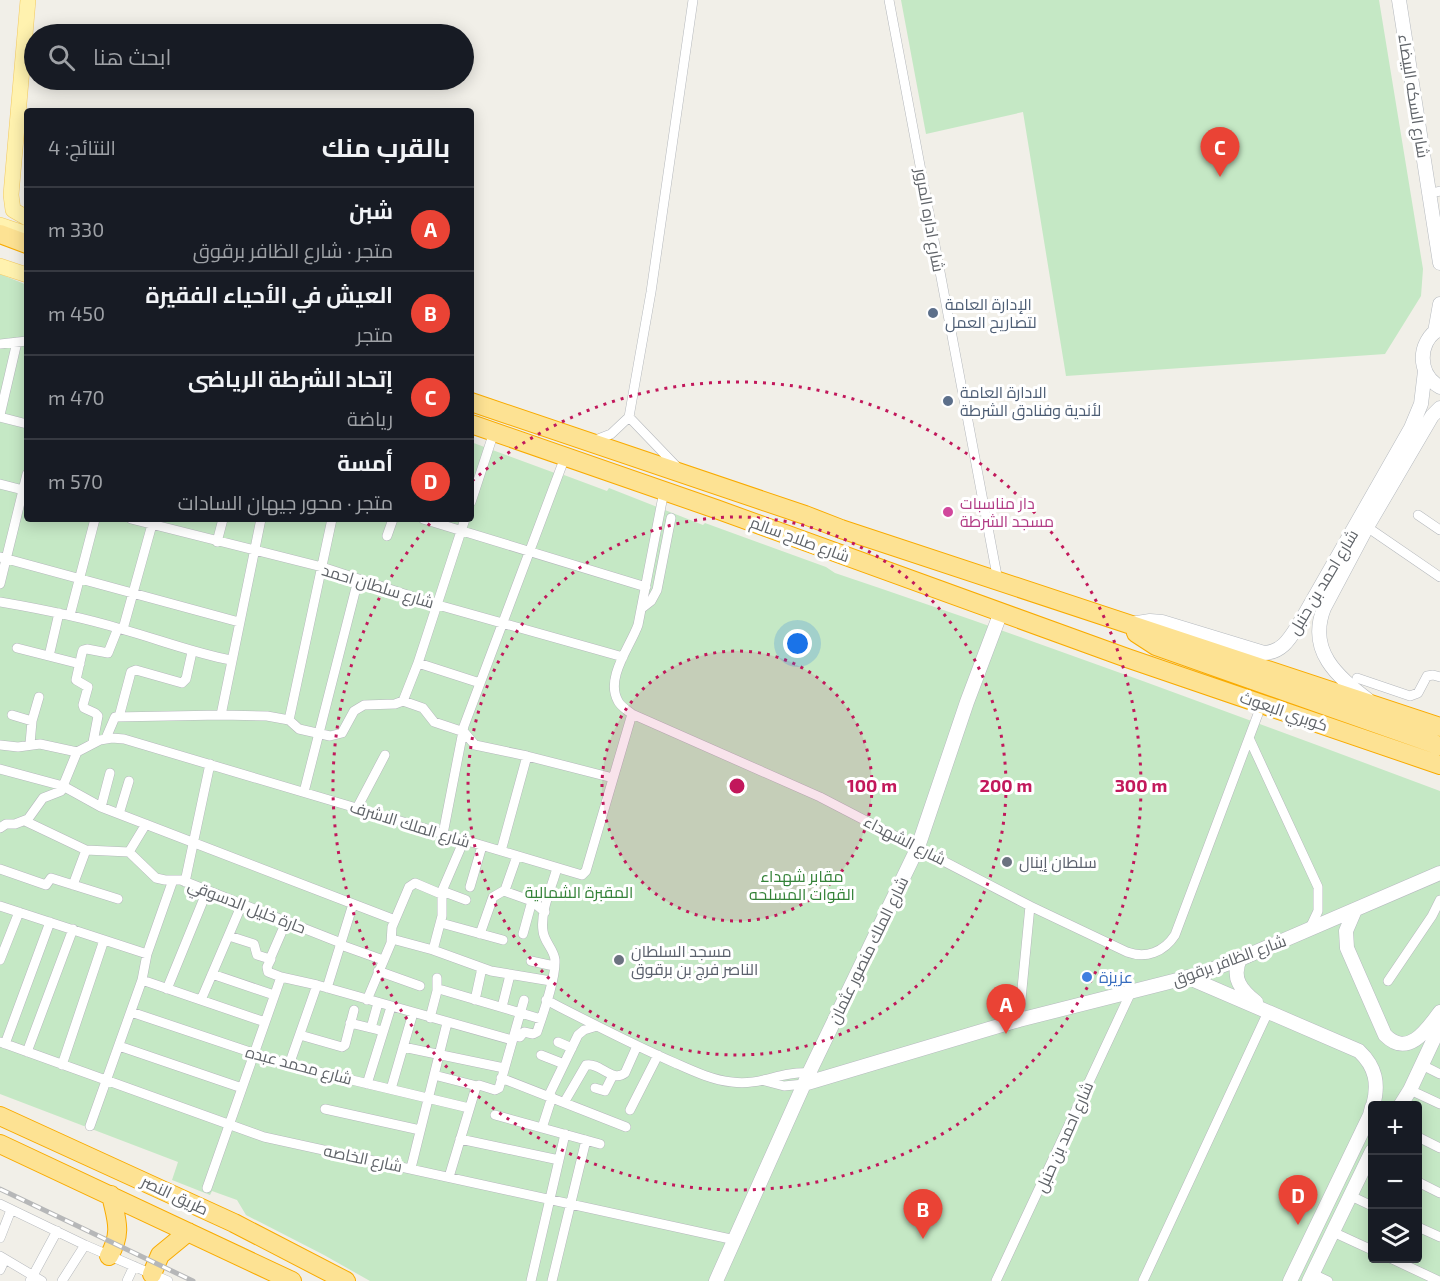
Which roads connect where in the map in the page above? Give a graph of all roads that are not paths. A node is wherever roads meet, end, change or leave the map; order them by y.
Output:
1 (28, 0) edge
2 (693, 0) edge
3 (889, 0) edge
4 (1399, 0) edge
5 (1407, 0) edge
6 (26, 24) edge
7 (24, 43) edge
8 (13, 162) junction
9 (0, 178) edge
10 (1438, 191) edge
11 (24, 217) edge
12 (1440, 220) edge
13 (0, 225) edge
14 (24, 233) edge
15 (0, 234) edge
16 (24, 243) edge
17 (0, 246) edge
18 (24, 255) edge
19 (0, 256) edge
20 (1440, 263) edge
21 (24, 264) edge
22 (0, 266) edge
23 (24, 274) edge
24 (1440, 304) edge
25 (1437, 330) edge
26 (22, 342) edge
27 (0, 344) edge
28 (1425, 371) junction
29 (1440, 387) edge
30 (474, 403) edge
31 (1440, 408) edge
32 (0, 416) edge
33 (629, 417) junction
34 (24, 423) edge
35 (474, 425) edge
36 (495, 432) junction
37 (588, 442) junction
38 (565, 457) junction
39 (687, 475) junction
40 (0, 484) edge
41 (24, 490) edge
42 (664, 491) junction
43 (24, 493) edge
44 (474, 493) edge
45 (1418, 515) dead end
46 (671, 518) dead end
47 (94, 522) edge
48 (152, 522) edge
49 (222, 522) edge
50 (260, 522) edge
51 (331, 522) edge
52 (392, 522) edge
53 (432, 522) edge
54 (464, 522) edge
55 (1367, 527) junction
56 (1440, 530) edge
57 (461, 531) junction
58 (387, 536) dead end
59 (217, 542) junction
60 (255, 551) junction
61 (530, 551) junction
62 (3, 558) edge
63 (322, 567) junction
64 (1440, 578) edge
65 (79, 579) junction
66 (358, 580) junction
67 (998, 581) junction
68 (0, 584) edge
69 (646, 587) junction
70 (133, 594) junction
71 (0, 602) edge
72 (438, 604) junction
73 (642, 608) junction
74 (1001, 612) junction
75 (59, 613) junction
76 (70, 615) junction
77 (239, 622) junction
78 (502, 623) junction
79 (1129, 624) junction
80 (121, 629) junction
81 (17, 648) dead end
82 (192, 651) junction
83 (49, 656) junction
84 (623, 657) junction
85 (1127, 658) junction
86 (231, 660) junction
87 (418, 663) junction
88 (80, 664) junction
89 (1440, 677) edge
90 (1357, 678) dead end
91 (480, 683) junction
92 (39, 697) dead end
93 (403, 701) junction
94 (1375, 705) junction
95 (632, 714) junction
96 (1258, 714) junction
97 (12, 715) dead end
98 (221, 715) junction
99 (119, 717) junction
100 (289, 720) junction
101 (32, 721) junction
102 (1440, 727) edge
103 (464, 732) junction
104 (318, 734) junction
105 (106, 738) junction
106 (1249, 738) junction
107 (93, 742) junction
108 (30, 744) junction
109 (0, 745) edge
110 (1440, 746) edge
111 (77, 752) junction
112 (385, 755) dead end
113 (527, 756) junction
114 (210, 764) junction
115 (1440, 765) edge
116 (0, 769) edge
117 (110, 773) dead end
118 (613, 778) junction
119 (1440, 778) edge
120 (129, 780) dead end
121 (63, 786) junction
122 (304, 792) junction
123 (101, 807) junction
124 (357, 808) junction
125 (119, 814) junction
126 (25, 821) junction
127 (146, 824) junction
128 (0, 828) edge
129 (443, 834) junction
130 (464, 840) junction
131 (194, 842) junction
132 (482, 846) junction
133 (918, 847) junction
134 (86, 850) junction
135 (501, 851) junction
136 (129, 852) junction
137 (517, 856) junction
138 (0, 868) edge
139 (557, 868) junction
140 (1440, 873) edge
141 (173, 880) junction
142 (185, 882) junction
143 (73, 885) junction
144 (470, 887) dead end
145 (207, 891) junction
146 (504, 891) junction
147 (442, 892) junction
148 (118, 899) dead end
149 (466, 900) dead end
150 (1440, 900) edge
151 (532, 901) junction
152 (242, 904) junction
153 (353, 904) junction
154 (0, 906) edge
155 (1030, 906) junction
156 (1355, 910) junction
157 (19, 912) junction
158 (545, 912) junction
159 (395, 920) junction
160 (50, 922) junction
161 (286, 922) junction
162 (441, 923) junction
163 (73, 929) junction
164 (1309, 930) junction
165 (475, 932) junction
166 (523, 934) dead end
167 (228, 936) junction
168 (392, 939) junction
169 (105, 940) junction
170 (502, 940) dead end
171 (466, 941) dead end
172 (341, 944) junction
173 (433, 950) junction
174 (147, 954) junction
175 (271, 959) junction
176 (1240, 959) junction
177 (0, 960) edge
178 (383, 960) junction
179 (531, 962) dead end
180 (554, 966) junction
181 (482, 968) junction
182 (378, 971) junction
183 (212, 974) junction
184 (510, 975) junction
185 (281, 977) junction
186 (1187, 977) junction
187 (437, 978) dead end
188 (142, 980) junction
189 (551, 981) junction
190 (1388, 981) dead end
191 (317, 985) junction
192 (420, 986) dead end
193 (327, 988) junction
194 (167, 989) junction
195 (437, 992) junction
196 (1131, 992) junction
197 (274, 994) junction
198 (201, 1000) junction
199 (367, 1000) junction
200 (475, 1000) junction
201 (524, 1000) dead end
202 (546, 1000) junction
203 (378, 1003) junction
204 (391, 1007) junction
205 (502, 1007) junction
206 (354, 1010) dead end
207 (131, 1012) junction
208 (1268, 1012) junction
209 (1440, 1012) edge
210 (413, 1013) junction
211 (521, 1013) junction
212 (430, 1018) junction
213 (541, 1018) junction
214 (1019, 1020) junction
215 (265, 1022) junction
216 (350, 1023) junction
217 (447, 1023) junction
218 (597, 1026) junction
219 (1440, 1026) edge
220 (371, 1028) junction
221 (383, 1031) junction
222 (300, 1035) junction
223 (513, 1038) junction
224 (558, 1042) dead end
225 (2, 1043) edge
226 (119, 1046) junction
227 (637, 1046) junction
228 (403, 1047) junction
229 (572, 1048) junction
230 (27, 1052) junction
231 (254, 1054) junction
232 (439, 1054) junction
233 (541, 1054) dead end
234 (658, 1055) junction
235 (564, 1064) junction
236 (62, 1065) junction
237 (289, 1065) junction
238 (1422, 1065) junction
239 (503, 1073) junction
240 (1440, 1074) edge
241 (434, 1075) junction
242 (613, 1075) junction
243 (806, 1078) junction
244 (106, 1081) junction
245 (367, 1084) junction
246 (477, 1086) junction
247 (242, 1088) junction
248 (595, 1088) dead end
249 (391, 1089) junction
250 (1410, 1090) junction
251 (551, 1096) junction
252 (428, 1098) junction
253 (565, 1101) junction
254 (1374, 1101) edge
255 (1403, 1101) edge
256 (1440, 1104) edge
257 (469, 1108) junction
258 (325, 1109) dead end
259 (630, 1110) dead end
260 (495, 1114) dead end
261 (3, 1117) edge
262 (1368, 1117) edge
263 (229, 1125) junction
264 (90, 1126) dead end
265 (626, 1127) dead end
266 (542, 1128) junction
267 (420, 1130) junction
268 (565, 1134) junction
269 (47, 1137) junction
270 (460, 1139) junction
271 (1422, 1139) edge
272 (586, 1140) junction
273 (600, 1144) dead end
274 (3, 1146) edge
275 (1440, 1148) edge
276 (559, 1160) junction
277 (1368, 1163) edge
278 (46, 1165) junction
279 (411, 1168) junction
280 (449, 1177) junction
281 (1422, 1184) edge
282 (207, 1188) dead end
283 (1440, 1193) edge
284 (111, 1195) junction
285 (1351, 1196) junction
286 (550, 1199) junction
287 (571, 1203) junction
288 (0, 1204) edge
289 (1368, 1204) edge
290 (11, 1210) junction
291 (1422, 1229) edge
292 (57, 1231) junction
293 (188, 1232) junction
294 (1333, 1232) junction
295 (1440, 1237) edge
296 (0, 1238) edge
297 (735, 1240) junction
298 (85, 1245) junction
299 (1368, 1249) edge
300 (109, 1256) junction
301 (2, 1258) edge
302 (1401, 1263) edge
303 (134, 1266) junction
304 (0, 1270) edge
305 (32, 1278) edge
306 (160, 1278) edge
307 (1311, 1278) edge
308 (42, 1281) edge
309 (62, 1281) edge
310 (126, 1281) edge
311 (292, 1281) edge
312 (346, 1281) edge
313 (531, 1281) edge
314 (552, 1281) edge
315 (716, 1281) edge
316 (996, 1281) edge
317 (1143, 1281) edge
318 (1290, 1281) edge
319 (1328, 1281) edge
320 (1439, 1281) edge

1 - 6 main road
2 - 33 street
3 - 67 street, شارع اداره المرور
4 - 20 main road, شارع السكه البيضاء
5 - 10 main road, شارع السكه البيضاء
7 - 8 main road
8 - 9 main road
8 - 11 main road
10 - 12 main road, شارع السكه البيضاء
13 - 14 main road
15 - 16 highway
17 - 18 highway
19 - 21 main road
22 - 23 main road
24 - 25 main road
25 - 28 main road, شارع احمد بن حنبل
26 - 27 street
26 - 32 street
28 - 29 main road
28 - 79 main road, شارع احمد بن حنبل
30 - 37 highway, شارع صلاح سالم
31 - 55 main road, شارع احمد بن حنبل
32 - 34 street
33 - 37 street
33 - 39 street
35 - 36 highway, شارع صلاح سالم
36 - 38 highway, شارع صلاح سالم
36 - 44 street
37 - 39 highway, شارع صلاح سالم
38 - 42 highway, شارع صلاح سالم
38 - 61 street
39 - 67 highway, شارع صلاح سالم
40 - 41 street
42 - 69 street, شارع الشهداء
42 - 74 highway, شارع صلاح سالم
43 - 62 street
45 - 56 street
46 - 73 street, شارع الشهداء
47 - 65 street
48 - 59 street, شارع سلطان احمد
48 - 70 street
49 - 59 street
50 - 60 street
51 - 63 street
52 - 58 street
53 - 57 street
54 - 57 street
55 - 64 street
55 - 94 main road, شارع احمد بن حنبل
57 - 61 street
57 - 72 street
59 - 60 street, شارع سلطان احمد
60 - 63 street, شارع سلطان احمد
60 - 77 street
61 - 69 street
61 - 78 street
62 - 65 street
62 - 68 street
63 - 66 street, شارع سلطان احمد
63 - 100 street
65 - 70 street
65 - 76 street
66 - 72 street, شارع سلطان احمد
66 - 104 street
67 - 79 highway, شارع صلاح سالم
69 - 73 street, شارع الشهداء
70 - 77 street
70 - 80 street
71 - 75 street
72 - 78 street, شارع سلطان احمد
72 - 87 street
73 - 84 street, شارع الشهداء
74 - 85 highway, شارع صلاح سالم
74 - 133 main road, شارع الملك منصور عثمان
75 - 76 street
75 - 83 street
76 - 80 street
77 - 86 street
78 - 84 street, شارع سلطان احمد
78 - 91 street
79 - 94 highway, كوبري البعوث
79 - 110 highway
80 - 82 street
80 - 88 street
81 - 83 street
82 - 86 street
82 - 99 street
83 - 88 street
84 - 95 street, شارع الشهداء
85 - 96 highway
85 - 115 highway, كوبري البعوث
86 - 98 street
87 - 91 street
87 - 93 street
88 - 107 street
89 - 90 street
91 - 103 street
92 - 101 street
93 - 103 street
93 - 104 street
94 - 102 highway, كوبري البعوث
95 - 118 street, شارع الملك الاشرف
95 - 133 street, شارع الشهداء
96 - 106 street
96 - 119 highway
97 - 101 street
98 - 99 street
98 - 100 street
99 - 105 street
100 - 104 street
101 - 108 street
103 - 113 street
103 - 129 street
104 - 122 street
105 - 107 street, شارع الملك الاشرف
105 - 114 street, شارع الملك الاشرف
106 - 155 street, شارع الشهداء
106 - 164 street
107 - 111 street, شارع الملك الاشرف
108 - 109 street
108 - 111 street
111 - 121 street
112 - 124 street
113 - 118 street
113 - 135 street
114 - 122 street, شارع الملك الاشرف
114 - 131 street
116 - 121 street
117 - 123 street
118 - 139 street, شارع الملك الاشرف
120 - 125 street
121 - 123 street
121 - 126 street
122 - 124 street, شارع الملك الاشرف
123 - 125 street
124 - 129 street, شارع الملك الاشرف
125 - 127 street
126 - 128 street
126 - 134 street
127 - 131 street
127 - 136 street
129 - 130 street, شارع الملك الاشرف
130 - 132 street, شارع الملك الاشرف
130 - 147 street
131 - 142 street
131 - 153 street
132 - 135 street, شارع الملك الاشرف
132 - 144 street
133 - 155 street, شارع الشهداء
133 - 243 main road, شارع الملك منصور عثمان
134 - 136 street
134 - 143 street
135 - 137 street, شارع الملك الاشرف
136 - 141 street, حارة خليل الدسوقي
137 - 139 street, شارع الملك الاشرف
137 - 146 street
138 - 143 street
139 - 158 street
140 - 156 main road, شارع الظافر برقوق
141 - 142 street, حارة خليل الدسوقي
141 - 174 street
142 - 145 street, حارة خليل الدسوقي
143 - 148 street
145 - 152 street, حارة خليل الدسوقي
145 - 194 street
146 - 151 street
146 - 165 street
147 - 149 street
147 - 159 street
147 - 162 street
150 - 190 street
151 - 158 street
151 - 166 street
152 - 161 street, حارة خليل الدسوقي
152 - 167 street
153 - 159 street
153 - 172 street
154 - 157 street
155 - 214 street
156 - 164 main road, شارع الظافر برقوق
156 - 209 main road
157 - 160 street
157 - 177 street
158 - 180 street
159 - 168 street
160 - 163 street
160 - 225 street
161 - 172 street, حارة خليل الدسوقي
161 - 175 street
162 - 165 street
162 - 173 street
163 - 169 street
163 - 230 street
164 - 176 main road, شارع الظافر برقوق
165 - 170 street
165 - 171 street
167 - 175 street
167 - 183 street
168 - 173 street
168 - 178 street
169 - 174 street
169 - 236 street
172 - 178 street, حارة خليل الدسوقي
172 - 193 street
173 - 181 street
174 - 188 street
175 - 185 street
176 - 186 main road, شارع الظافر برقوق
176 - 208 main road
178 - 182 street
179 - 180 street
180 - 189 street
181 - 184 street
181 - 200 street
182 - 192 street
182 - 199 street
183 - 197 street
183 - 198 street
184 - 189 street
184 - 205 street
185 - 191 street
185 - 197 street
186 - 196 main road, شارع الظافر برقوق
186 - 208 main road
187 - 195 street
188 - 194 street
188 - 207 street
189 - 202 street
191 - 193 street
191 - 222 street
193 - 199 street
194 - 198 street
195 - 200 street
195 - 212 street
196 - 214 main road, شارع الظافر برقوق
196 - 316 street, شارع احمد بن حنبل
197 - 215 street
198 - 215 street
199 - 203 street
200 - 205 street
201 - 211 street
202 - 213 street
202 - 218 street
203 - 204 street
203 - 220 street
204 - 210 street
204 - 221 street
205 - 211 street
206 - 216 street
207 - 226 street
207 - 231 street, شارع محمد عبده
208 - 254 main road
208 - 317 street
210 - 212 street
210 - 228 street
211 - 213 street
211 - 223 street
212 - 217 street
213 - 223 street
214 - 243 main road, شارع الظافر برقوق
215 - 231 street
216 - 220 street
216 - 222 street
217 - 223 street
217 - 232 street
218 - 227 street
218 - 229 street
219 - 238 main road
220 - 221 street
221 - 245 street
222 - 237 street
223 - 239 street
224 - 229 street
225 - 230 street, شارع الخاصه
226 - 244 street
226 - 247 street
227 - 234 street
227 - 242 street
228 - 232 street
228 - 249 street
229 - 235 street
230 - 236 street, شارع الخاصه
231 - 237 street, شارع محمد عبده
231 - 247 street
232 - 239 street
232 - 241 street
233 - 235 street
234 - 243 street
234 - 259 street
235 - 251 street
236 - 244 street, شارع الخاصه
237 - 245 street, شارع محمد عبده
238 - 240 street
238 - 250 main road
239 - 246 street
239 - 251 street
241 - 246 street
241 - 252 street
242 - 248 street
242 - 253 street
243 - 297 main road, شارع الملك منصور عثمان
244 - 263 street, شارع الخاصه
244 - 264 street
245 - 249 street, شارع محمد عبده
246 - 257 street
247 - 263 street
249 - 252 street, شارع محمد عبده
250 - 255 main road
250 - 256 street
251 - 253 street
251 - 266 street
252 - 257 street, شارع محمد عبده
252 - 267 street
253 - 265 street
257 - 270 street
258 - 267 street
260 - 266 street
261 - 269 highway, طريق النصر
261 - 274 highway
262 - 318 main road
263 - 279 street, شارع الخاصه
263 - 282 street
266 - 268 street
267 - 279 street
268 - 272 street
268 - 276 street
269 - 278 highway
269 - 312 highway, طريق النصر
270 - 276 street
270 - 280 street
271 - 275 street
272 - 273 street
272 - 287 street
274 - 278 highway, طريق النصر
276 - 286 street
277 - 285 main road
278 - 284 highway, طريق النصر
279 - 280 street, شارع الخاصه
280 - 286 street, شارع الخاصه
281 - 283 street
284 - 293 highway, طريق النصر
284 - 300 highway
285 - 289 street
285 - 294 main road
286 - 287 street, شارع الخاصه
286 - 313 street
287 - 297 street, شارع الخاصه
287 - 314 street
288 - 290 street
290 - 292 street
290 - 296 street
291 - 295 street
292 - 298 street
292 - 305 street
293 - 306 highway
293 - 311 highway, طريق النصر
294 - 299 street
294 - 307 main road
297 - 315 main road, شارع الملك منصور عثمان
298 - 300 street
298 - 309 street
300 - 303 street
301 - 304 street
301 - 305 street
302 - 320 street
303 - 306 street
303 - 310 street
305 - 308 street
307 - 319 street

